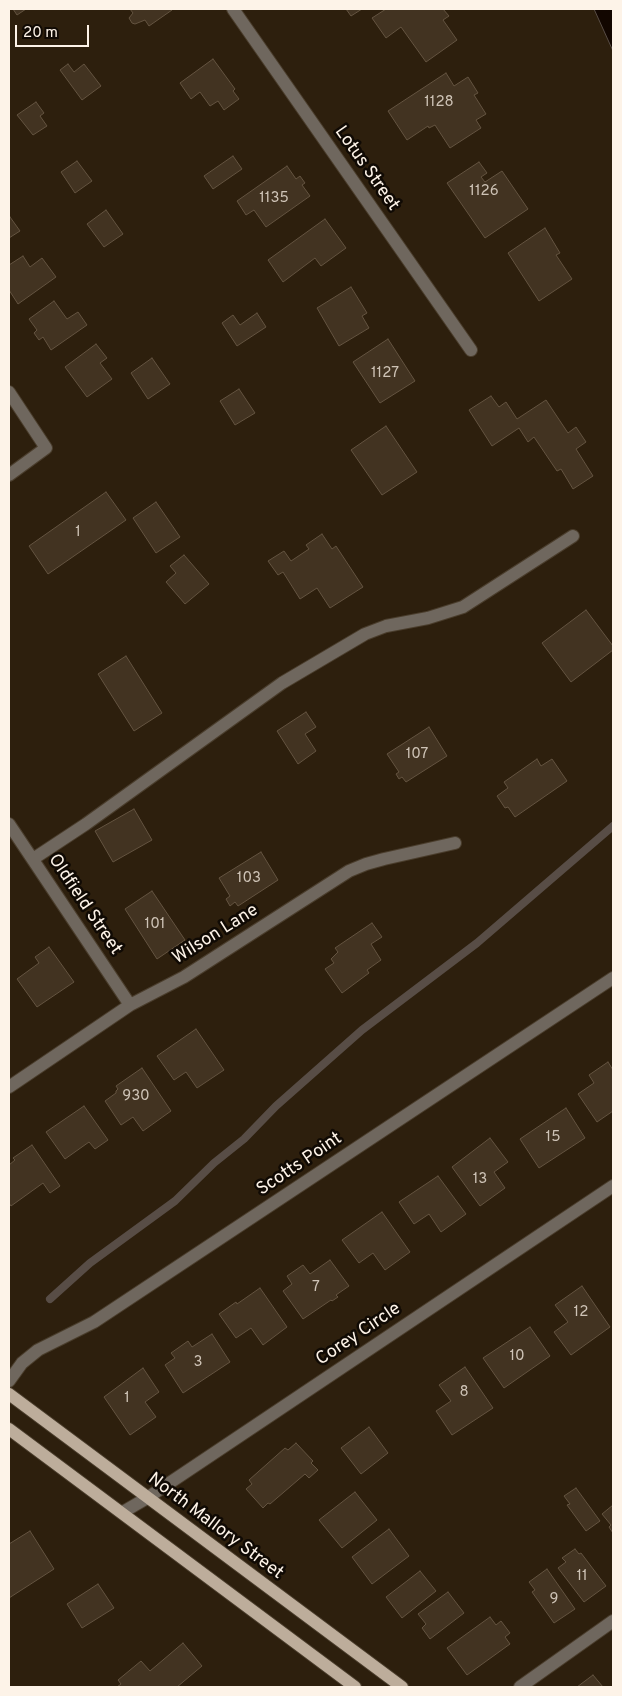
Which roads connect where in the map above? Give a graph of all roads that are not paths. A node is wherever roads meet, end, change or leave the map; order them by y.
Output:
1 (233, 9) edge
2 (471, 350) dead end
3 (9, 392) edge
4 (9, 475) edge
5 (573, 536) dead end
6 (9, 824) edge
7 (455, 843) dead end
8 (32, 859) junction
9 (613, 978) edge
10 (130, 1005) junction
11 (9, 1087) edge
12 (613, 1186) edge
13 (9, 1381) edge
14 (9, 1394) edge
15 (9, 1429) edge
16 (147, 1498) junction
17 (122, 1512) junction
18 (613, 1621) edge
19 (355, 1687) edge
20 (402, 1687) edge
21 (520, 1687) edge

1 - 2 street, Lotus Street
3 - 4 street
5 - 8 street
6 - 8 street, Oldfield Street
7 - 10 street, Wilson Lane
8 - 10 street, Oldfield Street
9 - 13 street, Scotts Point
10 - 11 street, Wilson Lane
12 - 16 street, Corey Circle
14 - 16 main road, North Mallory Street
15 - 17 main road
16 - 17 street, Corey Circle
16 - 20 main road, North Mallory Street
17 - 19 main road
18 - 21 street

